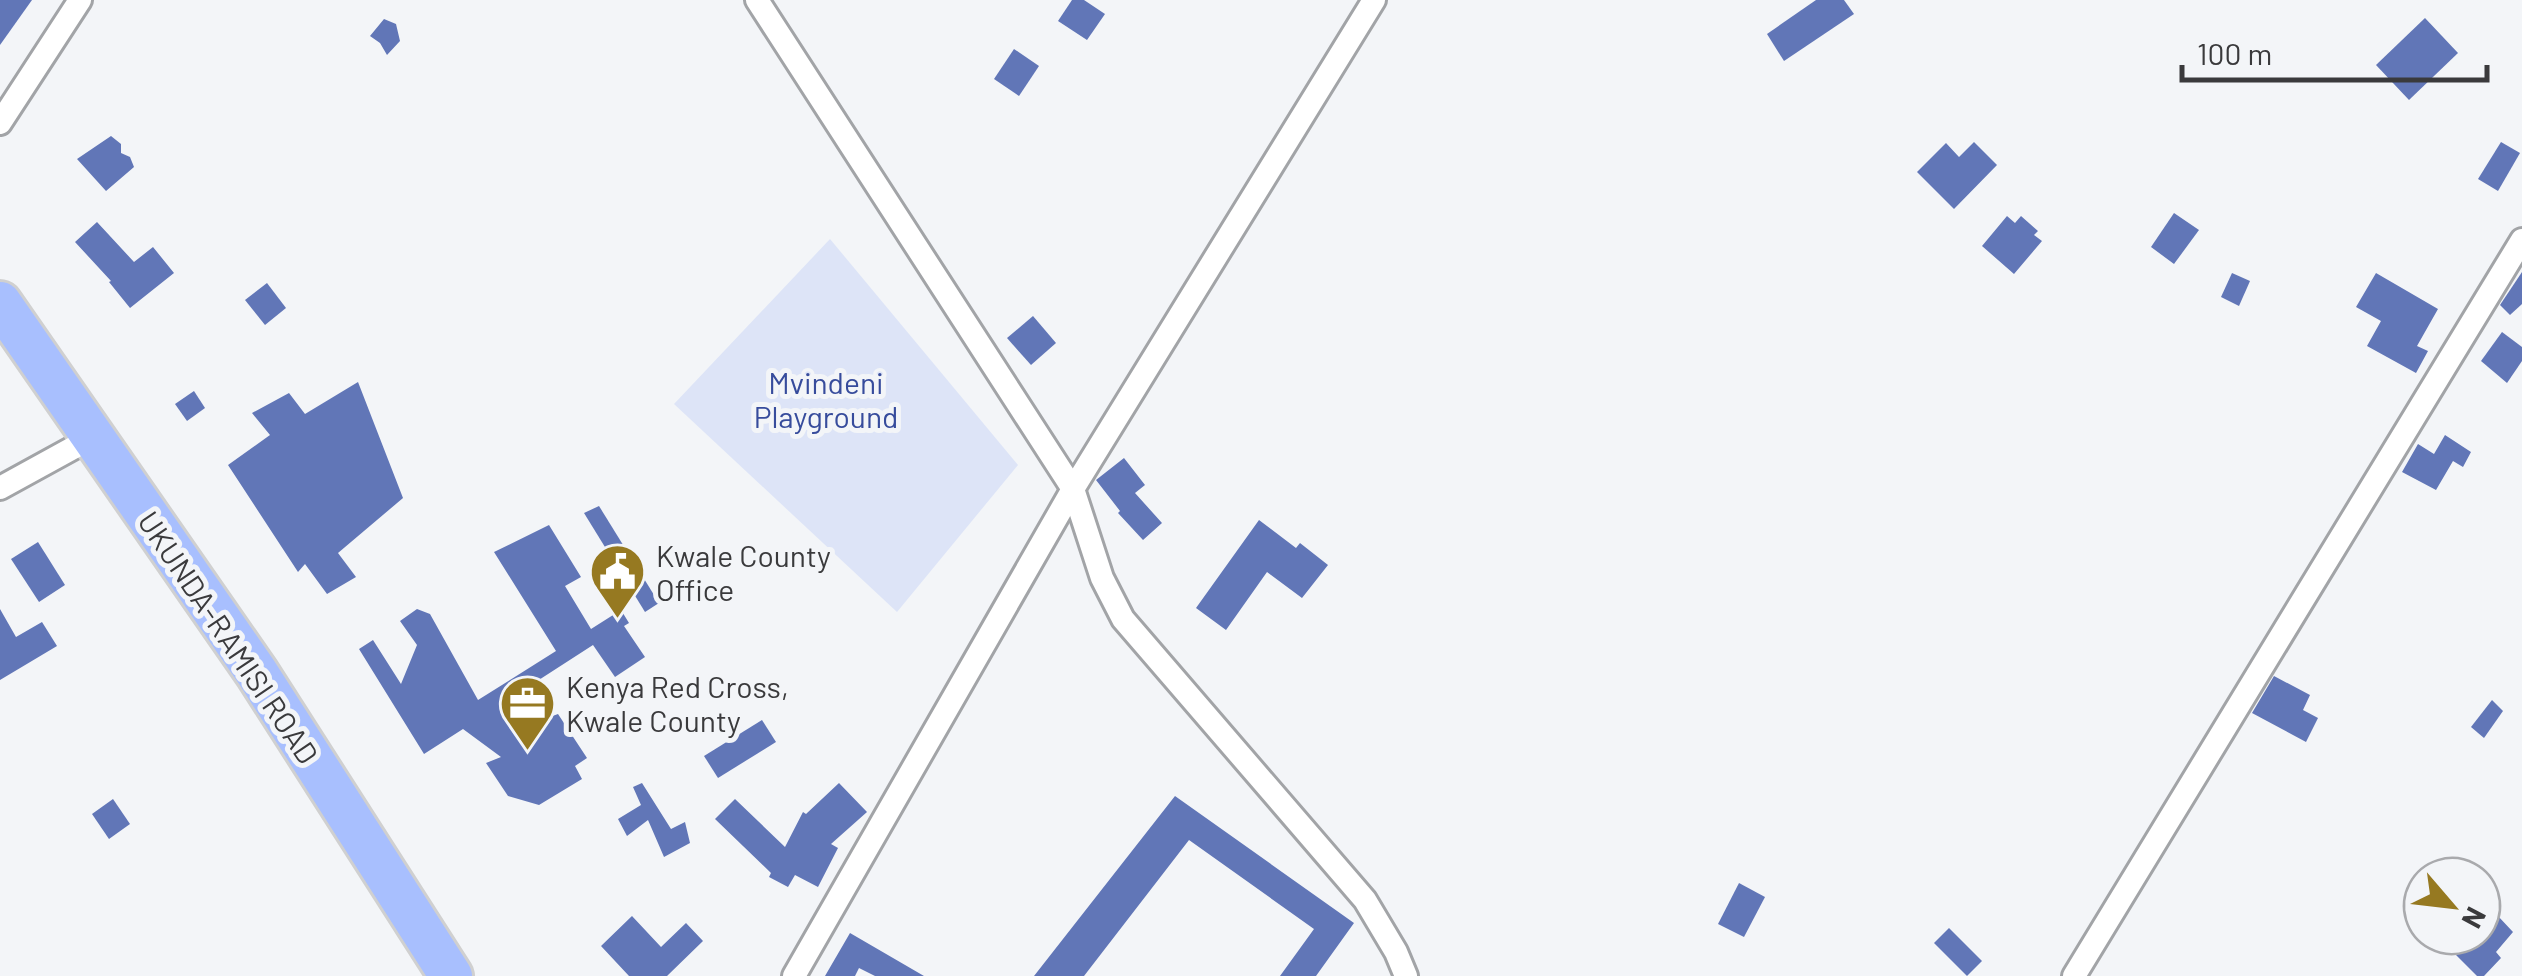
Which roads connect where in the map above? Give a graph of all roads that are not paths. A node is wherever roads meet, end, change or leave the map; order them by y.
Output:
1 (80, 0) edge
2 (757, 0) edge
3 (1374, 0) edge
4 (0, 123) edge
5 (2522, 240) edge
6 (0, 302) edge
7 (93, 437) junction
8 (0, 488) edge
9 (1073, 489) junction
10 (452, 976) edge
11 (794, 976) edge
12 (1406, 976) edge
13 (2074, 976) edge

1 - 4 street
2 - 9 street
3 - 9 street
5 - 13 street
6 - 7 highway, UKUNDA-RAMISI ROAD
7 - 8 street
7 - 10 highway, UKUNDA-RAMISI ROAD
9 - 11 street
9 - 12 street

